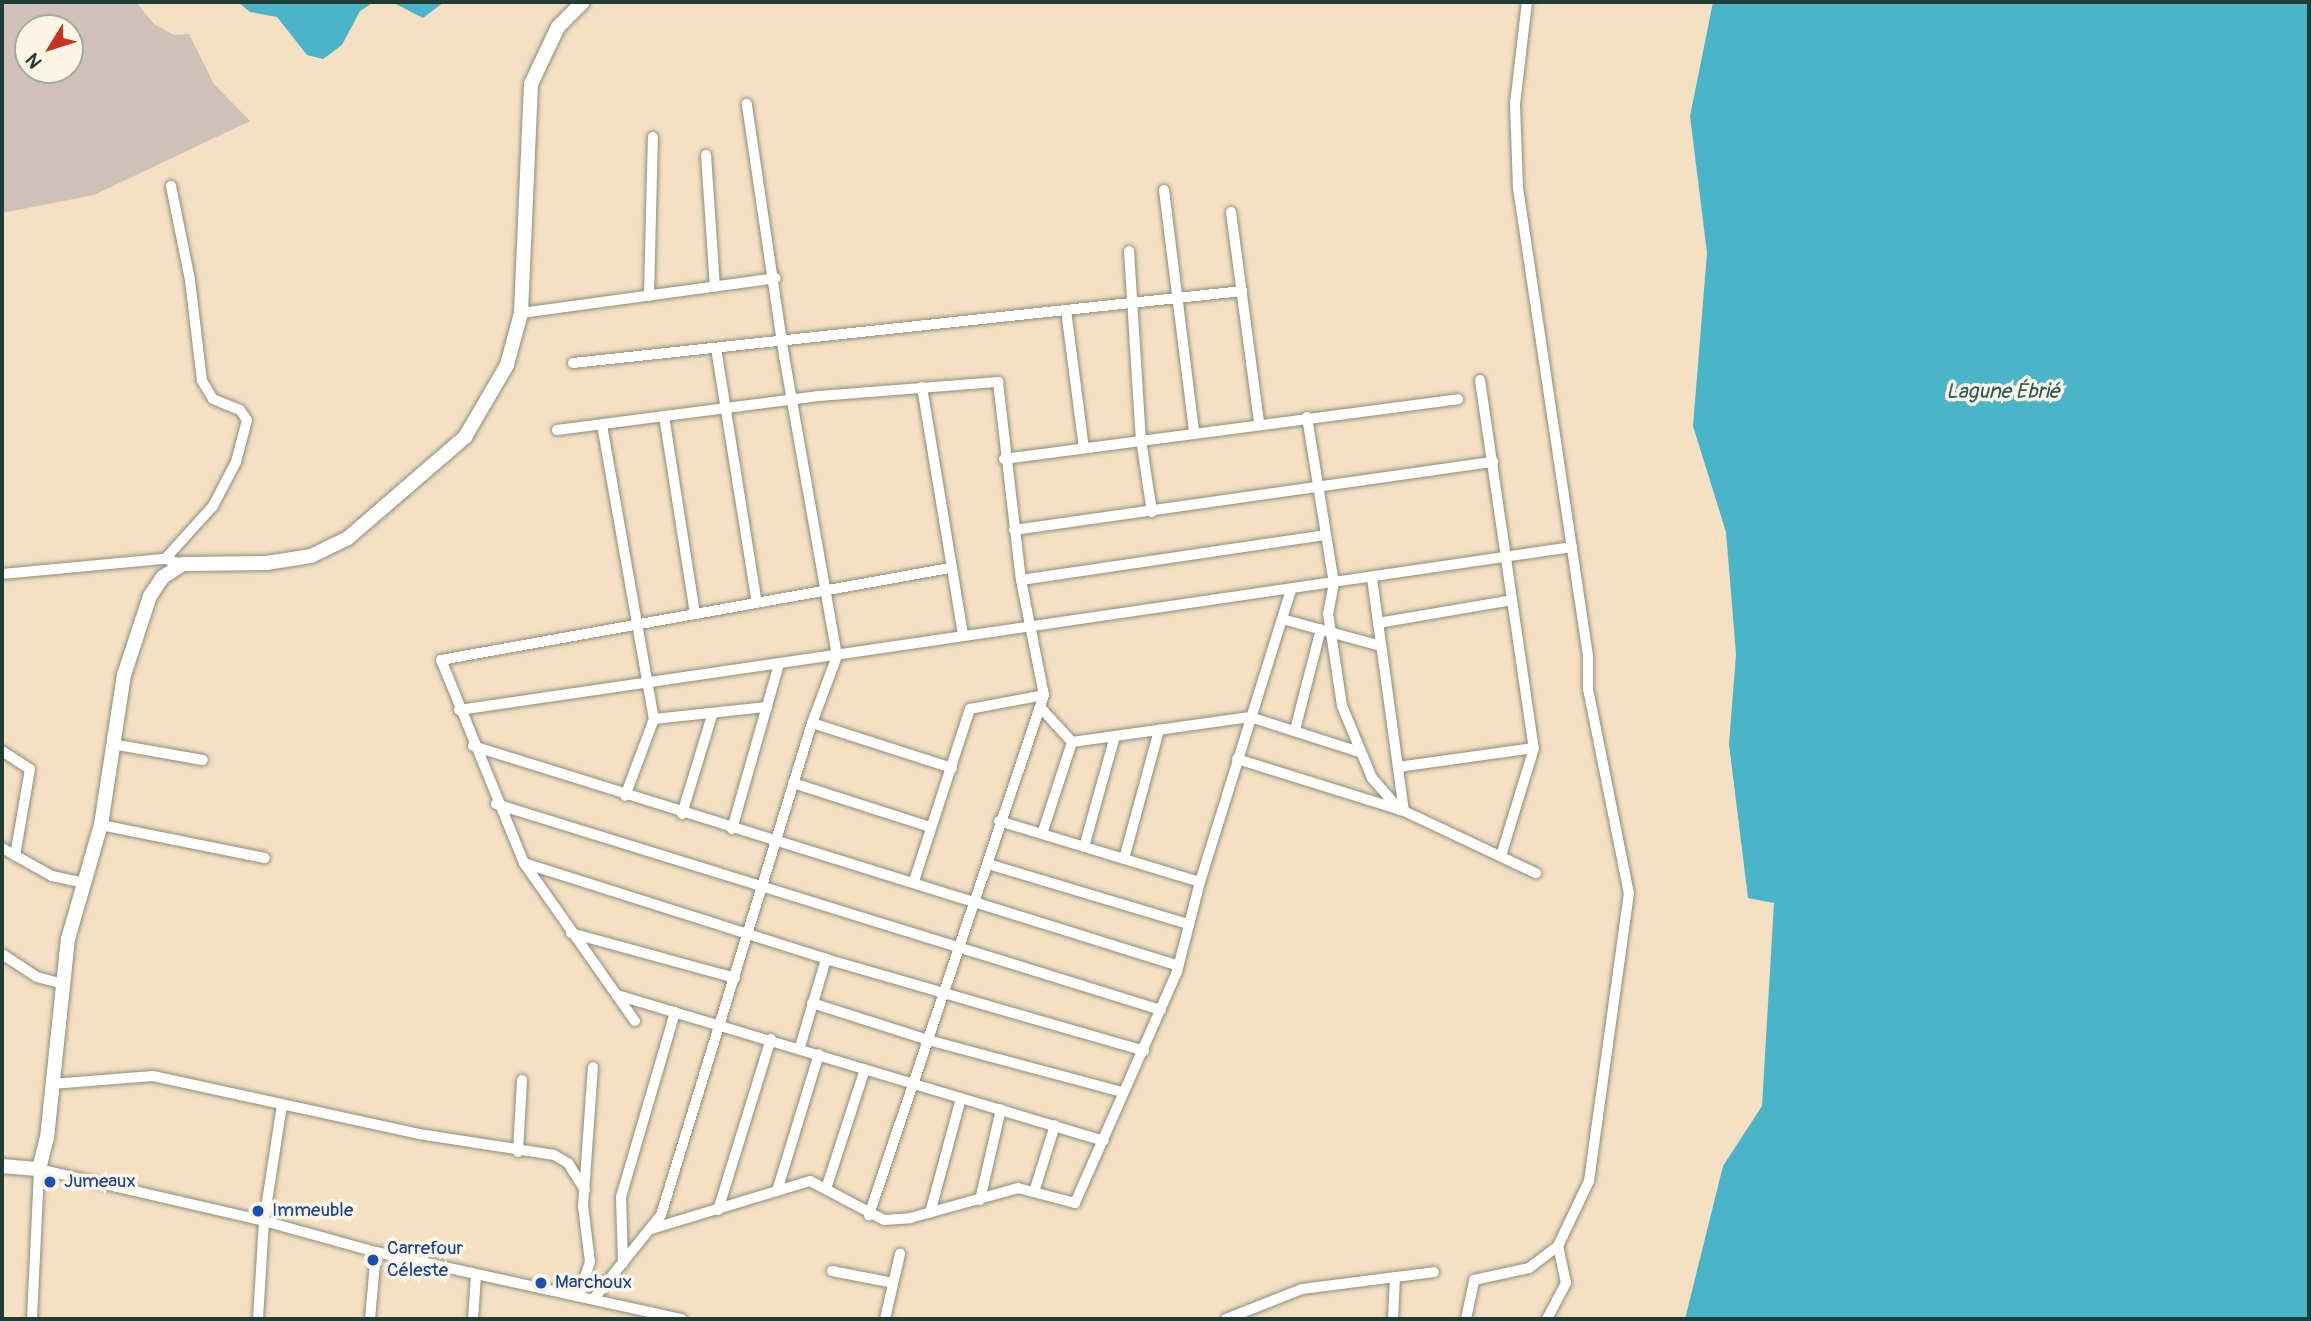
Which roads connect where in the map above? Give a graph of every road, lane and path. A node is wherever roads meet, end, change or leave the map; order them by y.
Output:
1 (583, 2) edge
2 (1527, 2) edge
3 (747, 104) dead end
4 (653, 137) dead end
5 (706, 155) dead end
6 (171, 186) dead end
7 (1164, 190) dead end
8 (1231, 212) dead end
9 (1129, 251) dead end
10 (776, 278) junction
11 (715, 287) junction
12 (1242, 291) junction
13 (649, 296) junction
14 (1177, 298) junction
15 (1132, 303) junction
16 (1066, 310) junction
17 (521, 313) junction
18 (782, 341) junction
19 (716, 348) junction
20 (573, 363) dead end
21 (1480, 380) dead end
22 (922, 387) junction
23 (795, 399) junction
24 (1458, 399) dead end
25 (726, 409) junction
26 (664, 416) junction
27 (1307, 417) junction
28 (1259, 423) junction
29 (602, 425) junction
30 (557, 430) dead end
31 (1194, 432) junction
32 (1141, 440) junction
33 (1084, 448) junction
34 (1004, 459) junction
35 (1493, 462) junction
36 (1318, 488) junction
37 (1152, 512) junction
38 (1014, 530) junction
39 (1325, 535) junction
40 (1572, 547) junction
41 (1506, 557) junction
42 (165, 559) junction
43 (183, 564) junction
44 (950, 568) junction
45 (2, 574) edge
46 (1372, 578) junction
47 (1021, 580) junction
48 (1334, 583) junction
49 (1291, 590) junction
50 (826, 591) junction
51 (1512, 600) junction
52 (757, 603) junction
53 (695, 614) junction
54 (1282, 619) junction
55 (1378, 623) junction
56 (636, 625) junction
57 (1029, 629) junction
58 (1325, 630) junction
59 (963, 636) junction
60 (1381, 646) junction
61 (837, 656) junction
62 (778, 667) junction
63 (650, 681) junction
64 (1044, 695) junction
65 (767, 707) junction
66 (1040, 707) junction
67 (459, 710) junction
68 (712, 715) junction
69 (1250, 717) junction
70 (654, 719) junction
71 (812, 723) junction
72 (1159, 730) junction
73 (1295, 730) junction
74 (1115, 736) junction
75 (1072, 743) junction
76 (112, 744) junction
77 (472, 746) junction
78 (1534, 748) junction
79 (2, 751) edge
80 (1360, 752) junction
81 (1237, 759) junction
82 (203, 760) dead end
83 (1398, 767) junction
84 (952, 768) junction
85 (793, 783) junction
86 (625, 796) junction
87 (496, 804) junction
88 (1402, 810) junction
89 (682, 814) junction
90 (999, 821) junction
91 (100, 825) junction
92 (930, 827) junction
93 (732, 829) junction
94 (1042, 834) junction
95 (775, 841) junction
96 (1084, 847) junction
97 (2, 848) edge
98 (15, 856) junction
99 (1500, 856) junction
100 (265, 858) dead end
101 (1124, 859) junction
102 (524, 863) junction
103 (988, 864) junction
104 (1536, 873) dead end
105 (914, 881) junction
106 (1200, 882) junction
107 (86, 883) junction
108 (762, 887) junction
109 (977, 900) junction
110 (1188, 924) junction
111 (571, 933) junction
112 (748, 934) junction
113 (959, 947) junction
114 (2, 954) edge
115 (825, 958) junction
116 (1176, 965) junction
117 (735, 978) junction
118 (64, 984) junction
119 (944, 994) junction
120 (617, 995) junction
121 (812, 1003) junction
122 (1161, 1010) junction
123 (675, 1012) junction
124 (635, 1021) dead end
125 (720, 1024) junction
126 (771, 1039) junction
127 (928, 1040) junction
128 (800, 1047) junction
129 (1144, 1051) junction
130 (819, 1054) junction
131 (593, 1067) dead end
132 (865, 1069) junction
133 (522, 1080) dead end
134 (52, 1084) junction
135 (912, 1085) junction
136 (1122, 1092) junction
137 (961, 1098) junction
138 (282, 1105) junction
139 (1002, 1109) junction
140 (1055, 1125) junction
141 (1104, 1140) junction
142 (518, 1152) junction
143 (2, 1166) edge
144 (39, 1169) junction
145 (826, 1189) junction
146 (585, 1190) junction
147 (777, 1191) junction
148 (1034, 1192) junction
149 (979, 1200) junction
150 (719, 1210) junction
151 (930, 1213) junction
152 (869, 1215) junction
153 (264, 1221) junction
154 (651, 1229) junction
155 (1558, 1246) junction
156 (376, 1252) junction
157 (900, 1254) dead end
158 (623, 1263) junction
159 (832, 1271) dead end
160 (1434, 1272) dead end
161 (476, 1275) junction
162 (1395, 1277) junction
163 (893, 1283) junction
164 (579, 1294) junction
165 (596, 1297) junction
166 (658, 1316) edge
167 (32, 1319) edge
168 (258, 1319) edge
169 (370, 1319) edge
170 (473, 1319) edge
171 (682, 1319) edge
172 (886, 1319) edge
173 (1226, 1319) edge
174 (1393, 1319) edge
175 (1466, 1319) edge
176 (1547, 1319) edge

1 - 17 street
2 - 40 street
3 - 10 street
4 - 13 street
5 - 11 street
6 - 42 street
7 - 14 street
8 - 12 street
9 - 15 street
10 - 11 street
10 - 18 street
11 - 13 street
12 - 14 street
12 - 28 street
13 - 17 street
14 - 15 street
14 - 31 street
15 - 16 street
15 - 32 street
16 - 18 street
16 - 33 street
17 - 43 street
18 - 19 street
18 - 23 street
19 - 20 street
19 - 25 street
21 - 35 street
22 - 23 street
22 - 34 street
22 - 44 street
23 - 25 street
23 - 50 street
24 - 27 street
25 - 26 street
25 - 52 street
26 - 29 street
26 - 53 street
27 - 28 street
27 - 36 street
28 - 31 street
29 - 30 street
29 - 56 street
31 - 32 street
32 - 33 street
32 - 37 street
33 - 34 street
34 - 38 street
35 - 36 street
35 - 41 street
36 - 37 street
36 - 39 street
37 - 38 street
38 - 47 street
39 - 47 street
39 - 48 street
40 - 41 street
40 - 155 street
41 - 46 street
41 - 51 street
42 - 43 street
42 - 45 street
43 - 76 street
44 - 50 street
44 - 59 street
46 - 48 street
46 - 55 street
47 - 57 street
48 - 49 street
48 - 58 street
49 - 54 street
49 - 57 street
50 - 52 street
50 - 61 street
51 - 55 street
51 - 78 street
52 - 53 street
53 - 56 street
54 - 58 street
54 - 69 street
55 - 60 street
56 - 63 street
56 - 67 street
57 - 59 street
57 - 64 street
58 - 60 street
58 - 73 street
58 - 80 street
59 - 61 street
60 - 83 street
61 - 62 street
61 - 71 street
62 - 63 street
62 - 65 street
63 - 67 street
63 - 70 street
64 - 66 street
64 - 84 street
65 - 68 street
65 - 93 street
66 - 75 street
66 - 90 street
67 - 77 street
68 - 70 street
68 - 89 street
69 - 72 street
69 - 73 street
69 - 81 street
70 - 86 street
71 - 84 street
71 - 85 street
72 - 74 street
72 - 101 street
73 - 80 street
74 - 75 street
74 - 96 street
75 - 94 street
76 - 82 street
76 - 91 street
77 - 86 street
77 - 87 street
78 - 83 street
78 - 99 street
79 - 98 street
80 - 88 street
81 - 88 street
81 - 106 street
83 - 88 street
84 - 92 street
85 - 92 street
85 - 95 street
86 - 89 street
87 - 102 street
87 - 108 street
88 - 99 street
89 - 93 street
90 - 94 street
90 - 103 street
91 - 100 street
91 - 107 street
92 - 105 street
93 - 95 street
94 - 96 street
95 - 105 street
95 - 108 street
96 - 101 street
97 - 98 street
98 - 107 street
99 - 104 street
101 - 106 street
102 - 111 street
102 - 112 street
103 - 109 street
103 - 110 street
105 - 109 street
106 - 110 street
107 - 118 street
108 - 112 street
108 - 113 street
109 - 113 street
109 - 116 street
110 - 116 street
111 - 117 street
111 - 120 street
112 - 115 street
112 - 117 street
113 - 119 street
113 - 122 street
114 - 118 street
115 - 119 street
115 - 121 street
116 - 122 street
117 - 125 street
118 - 134 street
119 - 127 street
119 - 129 street
120 - 123 street
120 - 124 street
121 - 127 street
121 - 128 street
122 - 129 street
123 - 125 street
123 - 158 street
125 - 126 street
125 - 154 street
126 - 128 street
126 - 150 street
127 - 135 street
127 - 136 street
128 - 130 street
129 - 136 street
130 - 132 street
130 - 147 street
131 - 146 street
132 - 135 street
132 - 145 street
133 - 142 street
134 - 138 street
134 - 144 street
135 - 137 street
135 - 152 street
136 - 141 street
137 - 139 street
137 - 151 street
138 - 142 street
138 - 153 street
139 - 140 street
139 - 149 street
140 - 141 street
140 - 148 street
141 - 148 street
142 - 146 street
143 - 144 street
144 - 153 street
144 - 167 street
145 - 147 street
145 - 152 street
146 - 164 street
147 - 150 street
148 - 149 street
149 - 151 street
150 - 154 street
151 - 152 street
153 - 156 street
153 - 168 street
154 - 158 street
155 - 175 street
155 - 176 street
156 - 161 street
156 - 169 street
157 - 163 street
158 - 165 street
159 - 163 street
160 - 162 street
161 - 164 street
161 - 170 street
162 - 173 street
162 - 174 street
163 - 172 street
164 - 165 street
165 - 166 street
166 - 171 street

